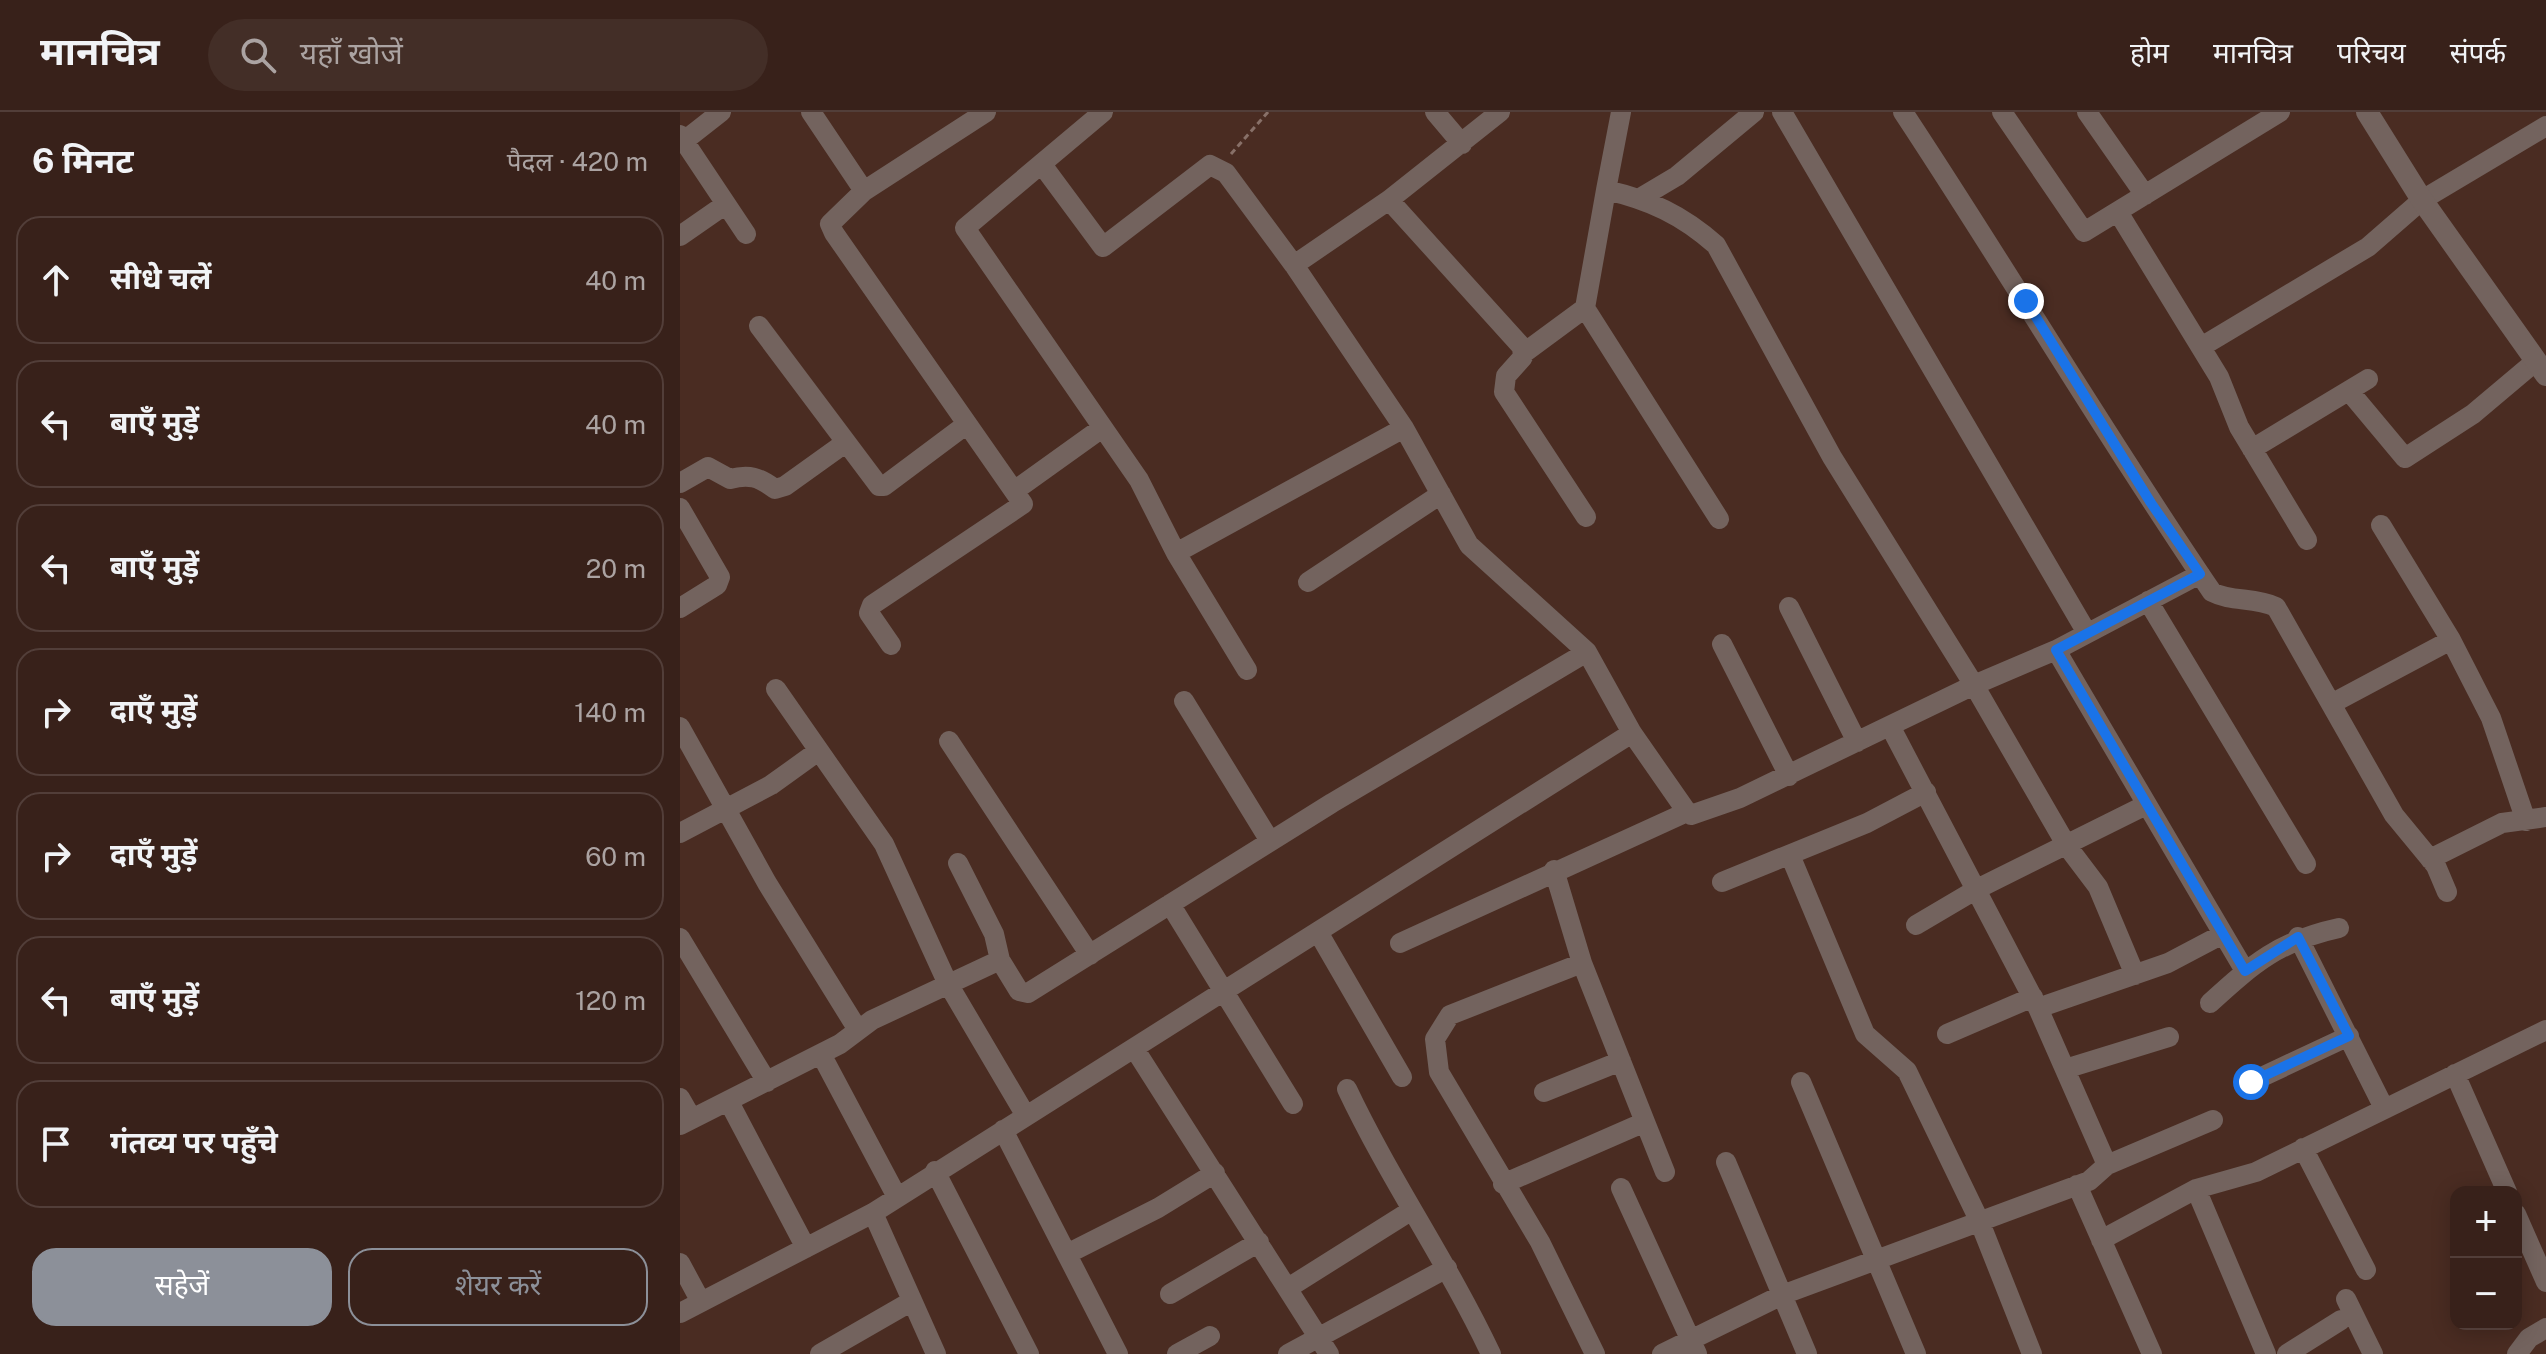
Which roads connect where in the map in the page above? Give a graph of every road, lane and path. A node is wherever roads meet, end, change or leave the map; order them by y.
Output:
1 (721, 112) edge
2 (811, 112) edge
3 (986, 112) edge
4 (1103, 112) edge
5 (1268, 112) edge
6 (1435, 112) edge
7 (1500, 112) edge
8 (1621, 112) edge
9 (1754, 112) edge
10 (1782, 112) edge
11 (1903, 112) edge
12 (2002, 112) edge
13 (2087, 112) edge
14 (2280, 112) edge
15 (2367, 112) edge
16 (2546, 126) edge
17 (682, 138) edge
18 (1462, 144) junction
19 (1043, 166) junction
20 (1219, 167) junction
21 (1606, 190) junction
22 (864, 191) junction
23 (2145, 195) junction
24 (1640, 198) junction
25 (1389, 200) junction
26 (2422, 200) junction
27 (726, 204) junction
28 (2118, 212) junction
29 (746, 234) dead end
30 (680, 236) edge
31 (1294, 265) junction
32 (1585, 308) junction
33 (759, 326) dead end
34 (2201, 347) junction
35 (1524, 353) junction
36 (2541, 368) edge
37 (2368, 379) dead end
38 (2349, 391) junction
39 (967, 424) junction
40 (1102, 428) junction
41 (1404, 428) junction
42 (845, 443) junction
43 (2252, 449) junction
44 (680, 483) edge
45 (1014, 491) junction
46 (1441, 494) junction
47 (680, 508) edge
48 (1586, 517) dead end
49 (1719, 519) dead end
50 (2381, 525) dead end
51 (688, 538) edge
52 (2307, 540) dead end
53 (1176, 553) junction
54 (2200, 574) junction
55 (1308, 582) dead end
56 (2148, 601) junction
57 (1789, 607) dead end
58 (680, 608) edge
59 (2087, 633) junction
60 (2451, 640) junction
61 (1722, 644) dead end
62 (891, 645) dead end
63 (2056, 650) junction
64 (1587, 652) junction
65 (1247, 670) dead end
66 (1974, 685) junction
67 (776, 689) dead end
68 (1184, 701) dead end
69 (2331, 704) junction
70 (1890, 726) junction
71 (680, 727) edge
72 (1632, 733) junction
73 (949, 741) dead end
74 (1857, 742) junction
75 (817, 752) junction
76 (1789, 776) junction
77 (1926, 792) junction
78 (2146, 805) junction
79 (726, 810) junction
80 (1687, 812) junction
81 (2536, 819) edge
82 (680, 833) edge
83 (1270, 841) junction
84 (2067, 846) junction
85 (1790, 855) junction
86 (2430, 859) junction
87 (958, 863) dead end
88 (2306, 864) dead end
89 (1554, 870) junction
90 (1722, 882) dead end
91 (1977, 889) junction
92 (2447, 892) dead end
93 (1170, 904) junction
94 (1916, 925) dead end
95 (2339, 928) dead end
96 (1318, 932) junction
97 (2223, 934) junction
98 (2298, 937) junction
99 (680, 938) edge
100 (1400, 943) dead end
101 (1090, 955) junction
102 (1000, 960) junction
103 (1582, 963) junction
104 (2245, 971) junction
105 (2135, 975) junction
106 (947, 982) junction
107 (1225, 990) junction
108 (2036, 1003) junction
109 (2210, 1003) dead end
110 (858, 1030) junction
111 (2546, 1030) edge
112 (1947, 1034) dead end
113 (2349, 1036) junction
114 (2169, 1037) dead end
115 (1134, 1048) junction
116 (821, 1054) junction
117 (1621, 1061) junction
118 (2065, 1069) junction
119 (2455, 1074) junction
120 (1402, 1077) dead end
121 (767, 1082) junction
122 (1801, 1082) dead end
123 (2251, 1082) dead end
124 (1347, 1089) dead end
125 (1544, 1092) dead end
126 (680, 1098) edge
127 (729, 1102) junction
128 (1293, 1104) dead end
129 (2384, 1108) junction
130 (1026, 1116) junction
131 (2213, 1120) dead end
132 (686, 1122) edge
133 (1645, 1122) junction
134 (1003, 1130) junction
135 (2303, 1148) junction
136 (1726, 1162) dead end
137 (2107, 1165) junction
138 (935, 1171) junction
139 (1665, 1172) dead end
140 (1215, 1173) junction
141 (1503, 1184) junction
142 (2077, 1185) junction
143 (2504, 1186) edge
144 (1621, 1188) dead end
145 (2196, 1189) junction
146 (897, 1197) junction
147 (1412, 1210) junction
148 (873, 1213) junction
149 (1979, 1220) junction
150 (2522, 1228) edge
151 (2101, 1240) junction
152 (1259, 1242) junction
153 (806, 1248) junction
154 (1067, 1254) junction
155 (1878, 1257) junction
156 (680, 1263) edge
157 (1447, 1268) junction
158 (2366, 1270) dead end
159 (2546, 1282) edge
160 (1288, 1288) junction
161 (1170, 1294) dead end
162 (1782, 1295) junction
163 (2346, 1299) dead end
164 (912, 1301) junction
165 (701, 1302) junction
166 (680, 1313) edge
167 (2341, 1320) dead end
168 (2546, 1328) edge
169 (1210, 1336) dead end
170 (1324, 1346) edge
171 (1694, 1347) edge
172 (820, 1354) edge
173 (936, 1354) edge
174 (1029, 1354) edge
175 (1118, 1354) edge
176 (1177, 1354) edge
177 (1288, 1354) edge
178 (1491, 1354) edge
179 (1595, 1354) edge
180 (1662, 1354) edge
181 (1807, 1354) edge
182 (1916, 1354) edge
183 (2032, 1354) edge
184 (2152, 1354) edge
185 (2266, 1354) edge
186 (2287, 1354) edge
187 (2373, 1354) edge
188 (2517, 1354) edge

1 - 17 street
2 - 22 street
3 - 22 street
4 - 19 street
5 - 20 path
6 - 18 street
7 - 18 street
8 - 21 street
9 - 24 street
10 - 59 street
11 - 54 street
12 - 28 street
13 - 23 street
14 - 23 street
15 - 26 street
16 - 26 street
17 - 27 street
18 - 25 street
19 - 20 street
19 - 40 street
20 - 31 street
21 - 24 street
21 - 32 street
22 - 39 street
23 - 28 street
24 - 66 street
25 - 31 street
25 - 35 street
26 - 34 street
26 - 36 street
27 - 29 street
27 - 30 street
28 - 34 street
31 - 41 street
32 - 35 street
32 - 49 street
33 - 42 street
34 - 43 street
35 - 48 street
36 - 38 street
37 - 38 street
38 - 43 street
39 - 42 street
39 - 45 street
40 - 45 street
40 - 53 street
41 - 46 street
41 - 53 street
42 - 44 street
43 - 52 street
45 - 62 street
46 - 55 street
46 - 64 street
47 - 51 street
50 - 60 street
51 - 58 street
53 - 65 street
54 - 56 street
54 - 69 street
56 - 59 street
56 - 88 street
57 - 74 street
59 - 63 street
60 - 69 street
60 - 81 street
61 - 76 street
63 - 66 street
63 - 78 street
64 - 72 street
64 - 83 street
66 - 70 street
66 - 84 street
67 - 75 street
68 - 83 street
69 - 86 street
70 - 74 street
70 - 77 street
71 - 79 street
72 - 80 street
72 - 96 street
73 - 101 street
74 - 76 street
75 - 79 street
75 - 106 street
76 - 80 street
77 - 85 street
77 - 91 street
78 - 84 street
78 - 97 street
79 - 82 street
79 - 110 street
80 - 89 street
81 - 86 street
83 - 93 street
84 - 91 street
84 - 105 street
85 - 90 street
85 - 149 street
86 - 92 street
87 - 102 street
89 - 100 street
89 - 103 street
91 - 94 street
91 - 108 street
93 - 101 street
93 - 107 street
95 - 98 street
96 - 107 street
96 - 120 street
97 - 104 street
97 - 105 street
98 - 104 street
98 - 113 street
99 - 121 street
101 - 102 street
102 - 106 street
103 - 117 street
103 - 141 street
104 - 109 street
105 - 108 street
106 - 110 street
106 - 130 street
107 - 115 street
107 - 128 street
108 - 112 street
108 - 118 street
110 - 116 street
111 - 119 street
113 - 123 street
113 - 129 street
114 - 118 street
115 - 130 street
115 - 140 street
116 - 121 street
116 - 146 street
117 - 125 street
117 - 133 street
118 - 137 street
119 - 129 street
119 - 143 street
121 - 127 street
122 - 155 street
124 - 147 street
126 - 132 street
127 - 132 street
127 - 153 street
129 - 135 street
130 - 134 street
131 - 137 street
133 - 139 street
133 - 141 street
134 - 138 street
134 - 154 street
135 - 145 street
135 - 158 street
136 - 162 street
137 - 142 street
138 - 146 street
138 - 174 street
140 - 152 street
140 - 154 street
141 - 179 street
142 - 149 street
142 - 151 street
144 - 171 street
145 - 151 street
145 - 185 street
146 - 148 street
147 - 157 street
147 - 160 street
148 - 153 street
148 - 164 street
149 - 155 street
149 - 183 street
150 - 159 street
151 - 184 street
152 - 160 street
152 - 161 street
153 - 165 street
154 - 175 street
155 - 162 street
155 - 182 street
156 - 165 street
157 - 170 street
157 - 178 street
160 - 170 street
162 - 171 street
162 - 181 street
163 - 187 street
164 - 172 street
164 - 173 street
165 - 166 street
167 - 186 street
168 - 188 street
169 - 176 street
170 - 177 street
171 - 180 street

